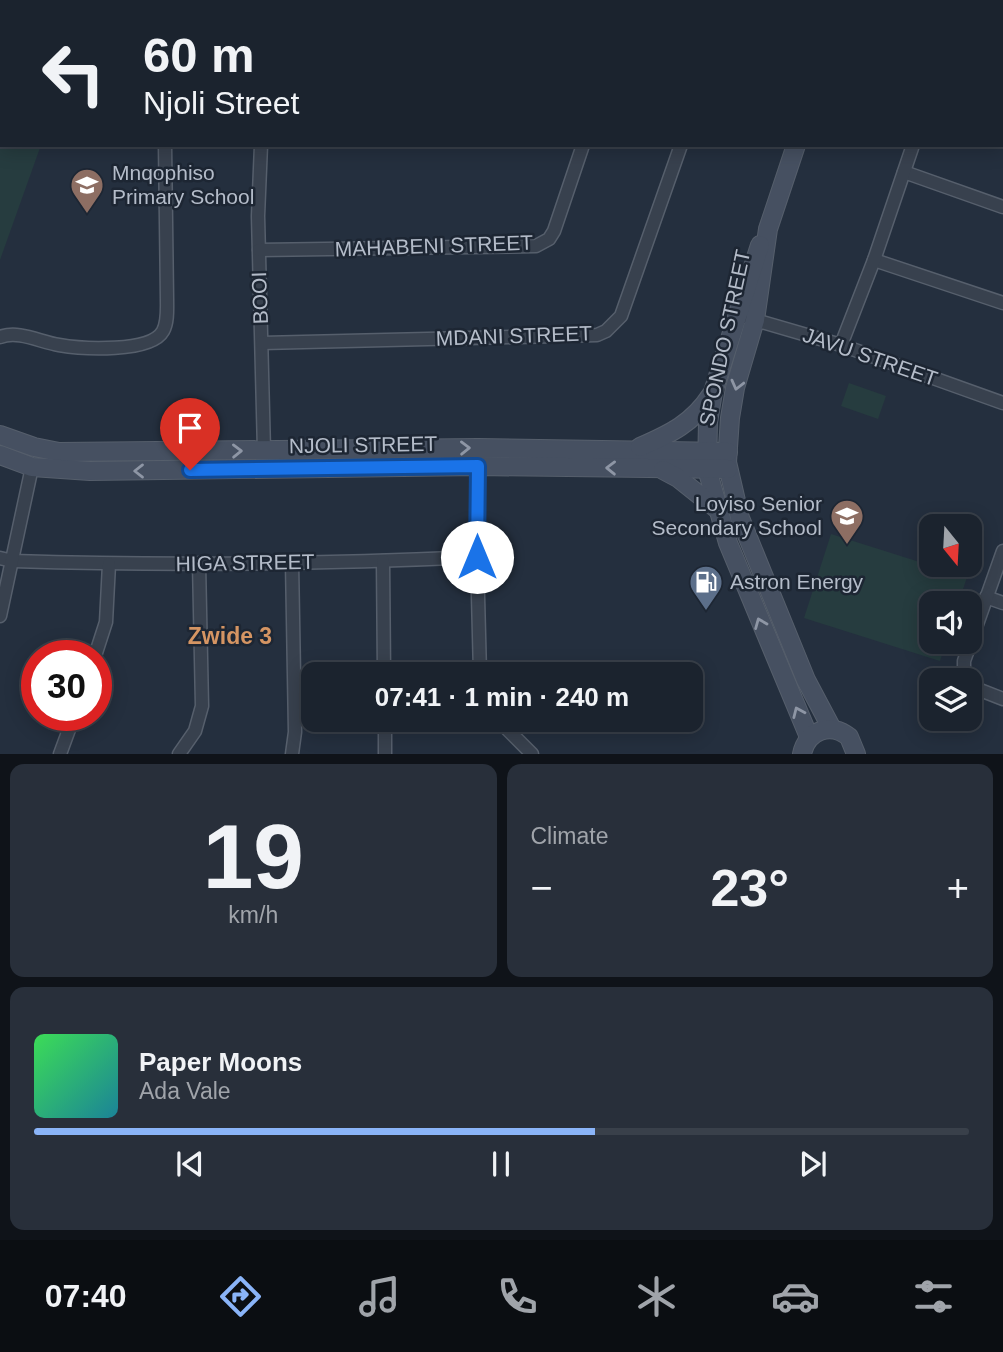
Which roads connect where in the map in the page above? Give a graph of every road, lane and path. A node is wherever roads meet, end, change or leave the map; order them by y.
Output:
1 (165, 147) edge
2 (261, 147) edge
3 (582, 147) edge
4 (680, 147) edge
5 (791, 147) edge
6 (912, 147) edge
7 (904, 172) junction
8 (1003, 207) edge
9 (768, 229) junction
10 (259, 250) junction
11 (874, 260) junction
12 (1003, 303) edge
13 (737, 314) junction
14 (755, 320) junction
15 (0, 337) edge
16 (262, 343) junction
17 (841, 345) junction
18 (713, 392) junction
19 (1003, 403) edge
20 (0, 435) edge
21 (633, 450) junction
22 (264, 451) junction
23 (0, 455) edge
24 (707, 460) junction
25 (728, 461) junction
26 (478, 466) junction
27 (32, 467) junction
28 (660, 469) junction
29 (717, 509) junction
30 (1003, 551) edge
31 (477, 557) junction
32 (7, 560) edge
33 (383, 561) junction
34 (292, 562) junction
35 (199, 563) junction
36 (109, 564) junction
37 (986, 597) junction
38 (1003, 603) edge
39 (0, 616) edge
40 (100, 640) edge
41 (384, 662) edge
42 (481, 662) edge
43 (965, 668) edge
44 (982, 691) edge
45 (1003, 699) edge
46 (832, 729) junction
47 (68, 731) edge
48 (385, 732) edge
49 (510, 732) edge
50 (806, 745) edge
51 (60, 754) edge
52 (178, 754) edge
53 (292, 754) edge
54 (385, 754) edge
55 (532, 754) edge
56 (856, 754) edge

1 - 15 street
2 - 10 street, BOOI
3 - 10 street, MAHABENI STREET
4 - 16 street, MDANI STREET
5 - 9 main road, SPONDO STREET
6 - 7 street
7 - 8 street
7 - 11 street
9 - 13 main road, SPONDO STREET
9 - 14 main road, SPONDO STREET
10 - 16 street, BOOI
11 - 12 street
11 - 17 street
13 - 14 street, JAVU STREET
13 - 18 main road, SPONDO STREET
14 - 17 street, JAVU STREET
14 -> 25 main road, SPONDO STREET
16 - 22 street, BOOI
17 - 19 street, JAVU STREET
18 - 21 main road
18 - 24 main road, SPONDO STREET
20 -> 22 main road, NJOLI STREET
22 -> 21 main road, NJOLI STREET
21 - 24 main road, NJOLI STREET
23 - 27 main road, NJOLI STREET
24 - 25 main road, NJOLI STREET
24 - 28 main road, NJOLI STREET
24 - 29 main road, SPONDO STREET
25 - 46 main road, SPONDO STREET
26 -> 27 main road, NJOLI STREET
28 -> 26 main road, NJOLI STREET
26 - 31 street
27 - 32 street
28 - 29 main road
50 -> 29 main road, SPONDO STREET
30 - 37 street
31 - 33 street, HIGA STREET
31 - 42 street
32 - 36 street, HIGA STREET
32 - 39 street
33 - 34 street, HIGA STREET
33 - 41 street
34 - 35 street, HIGA STREET
34 - 53 street
35 - 36 street, HIGA STREET
35 - 52 street
36 - 40 street
37 - 38 street
37 - 43 street
44 - 45 street
46 - 50 main road
46 - 56 main road, SPONDO STREET
47 - 51 street
48 - 54 street
49 - 55 street

